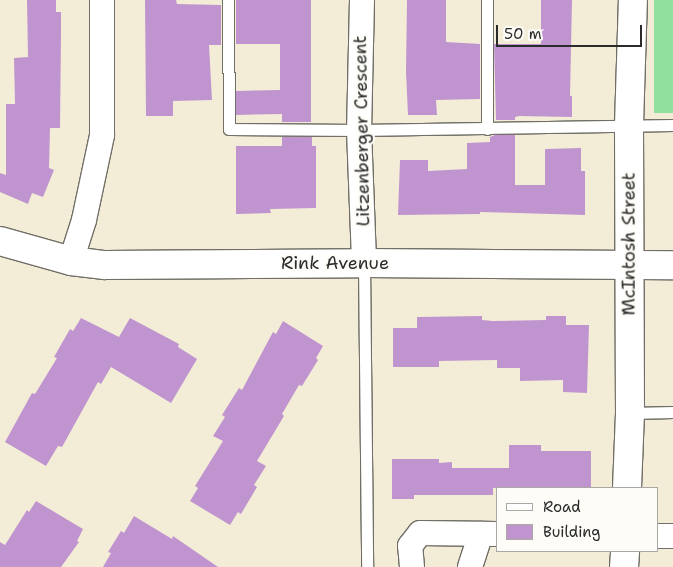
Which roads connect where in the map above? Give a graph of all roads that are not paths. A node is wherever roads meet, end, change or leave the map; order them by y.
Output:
1 (102, 0) edge
2 (228, 0) edge
3 (362, 0) edge
4 (487, 0) edge
5 (633, 0) edge
6 (629, 125) junction
7 (673, 125) edge
8 (487, 129) junction
9 (359, 130) junction
10 (0, 241) edge
11 (71, 261) junction
12 (364, 263) junction
13 (629, 264) junction
14 (673, 265) edge
15 (673, 412) edge
16 (630, 413) junction
17 (627, 487) edge
18 (489, 534) edge
19 (658, 536) edge
20 (673, 536) edge
21 (624, 552) edge
22 (366, 567) edge
23 (412, 567) edge
24 (470, 567) edge
25 (624, 567) edge

1 - 11 street
2 - 9 lane
3 - 9 street, Litzenberger Crescent
4 - 8 lane
5 - 6 street, McIntosh Street
6 - 7 lane
6 - 8 lane
6 - 13 street, McIntosh Street
8 - 9 lane
9 - 12 street, Litzenberger Crescent
10 - 11 street, Rink Avenue
11 - 12 street, Rink Avenue
12 - 13 street, Rink Avenue
12 - 22 lane
13 - 14 street, Rink Avenue
13 - 16 street, McIntosh Street
15 - 16 lane
16 - 17 street, McIntosh Street
18 - 23 street
18 - 24 street
19 - 20 street
21 - 25 street

